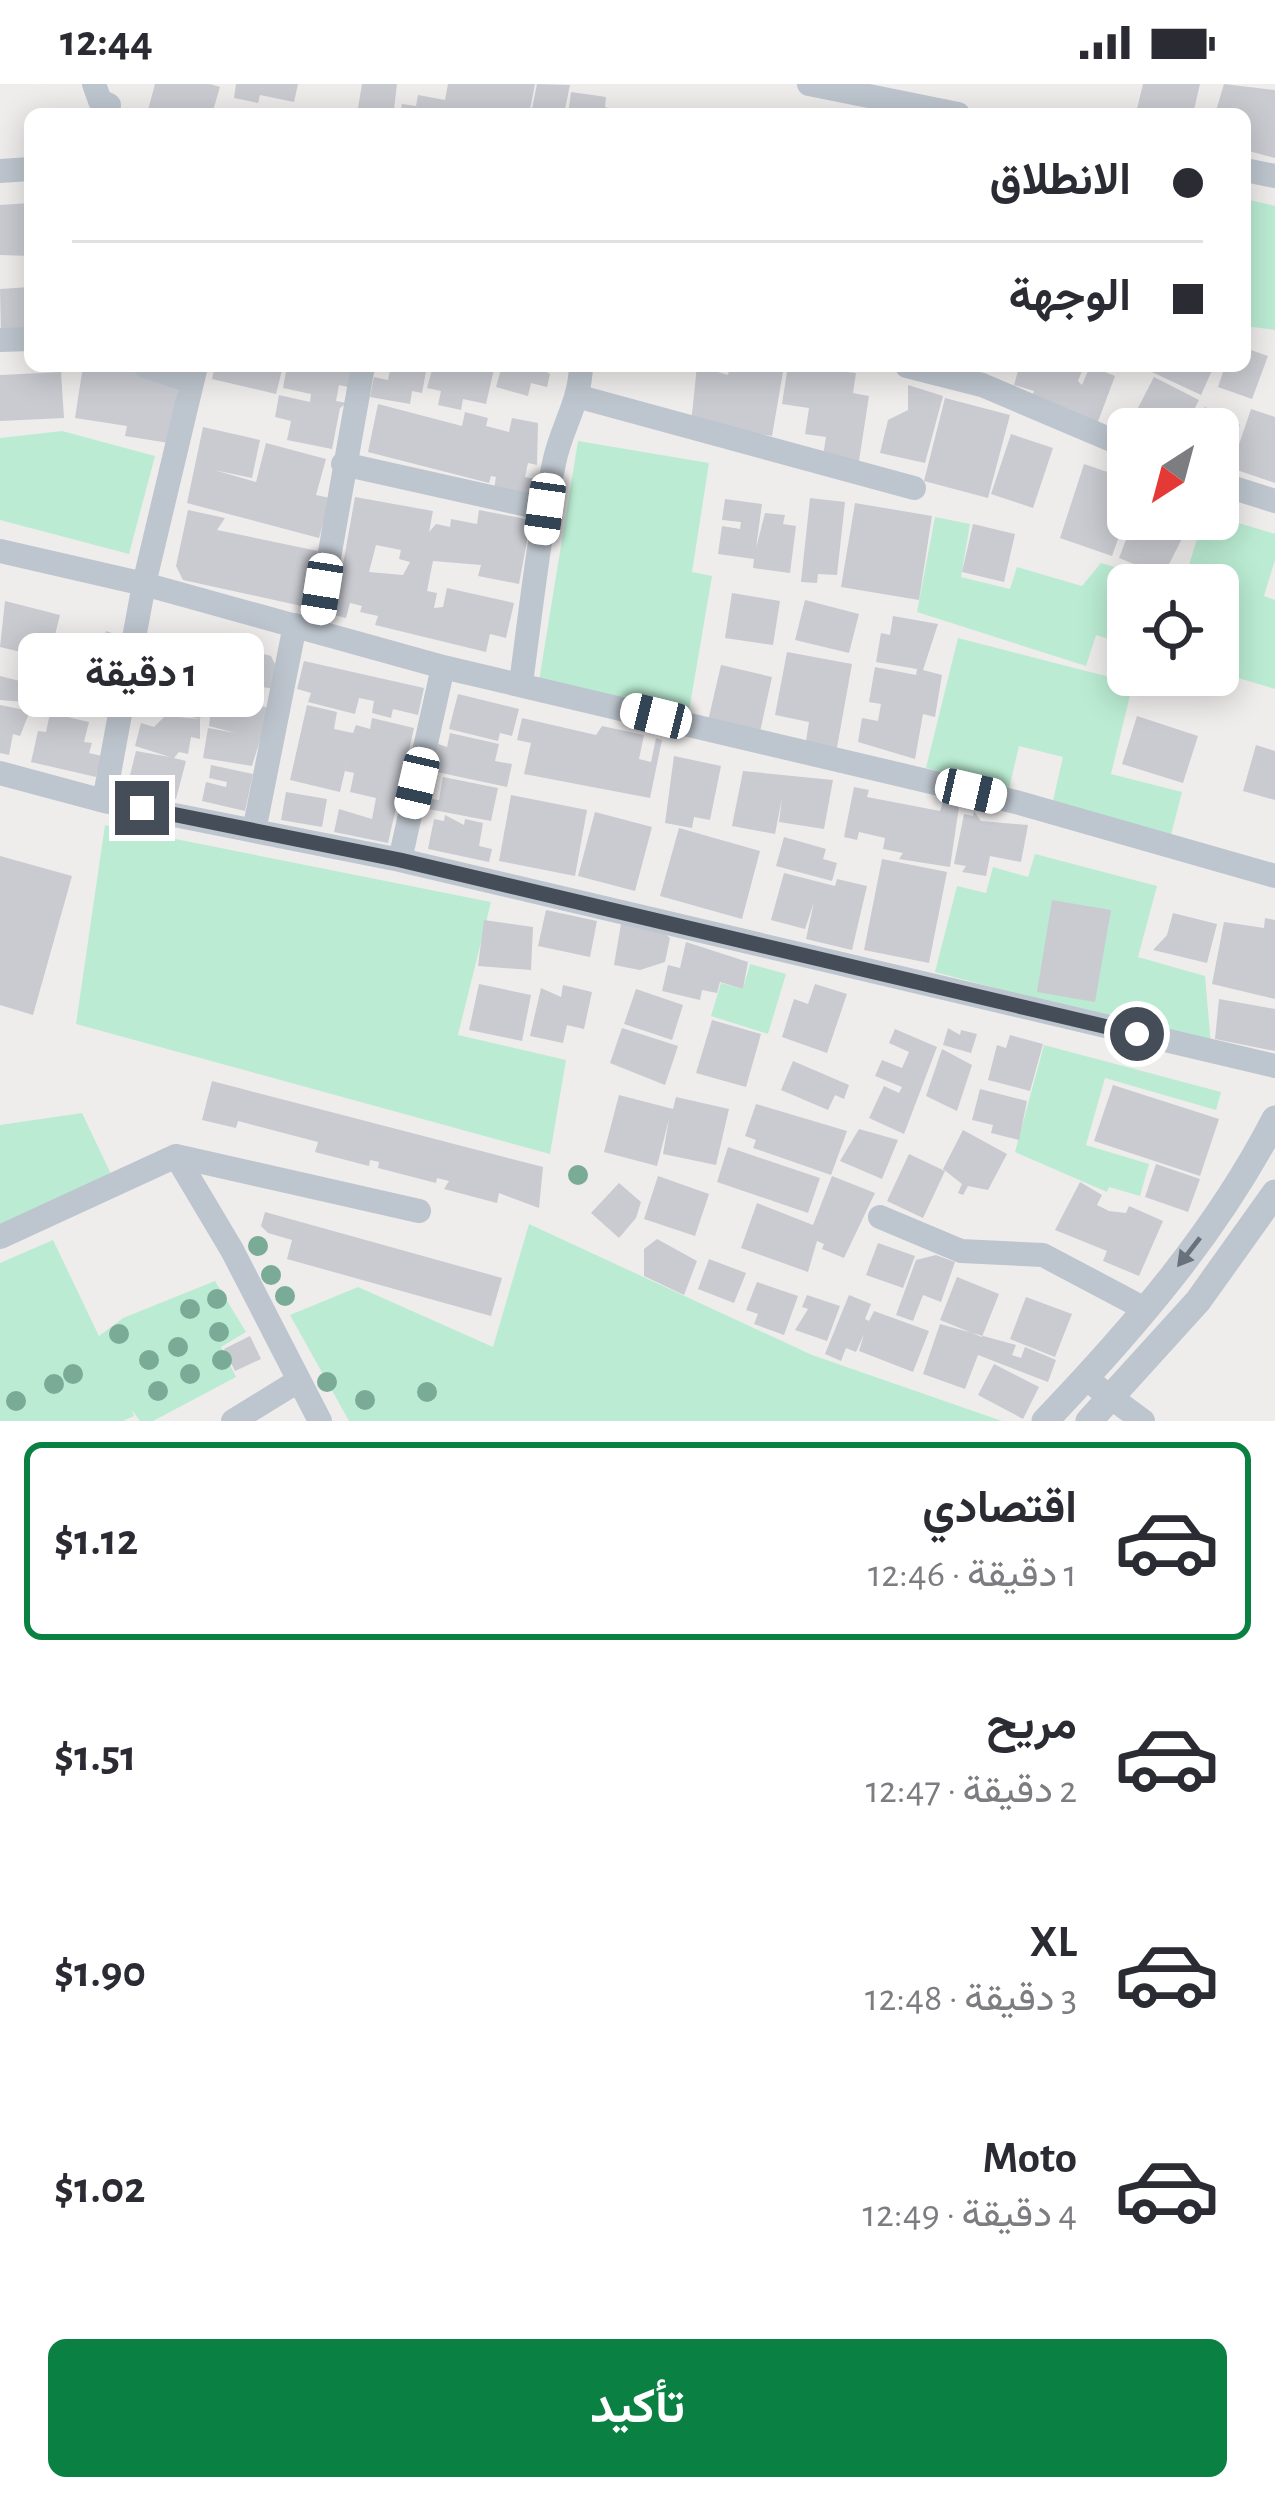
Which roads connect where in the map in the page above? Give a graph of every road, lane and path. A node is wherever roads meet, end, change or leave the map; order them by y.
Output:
1 (809, 84) edge
2 (870, 90) edge
3 (936, 108) edge
4 (362, 372) edge
5 (581, 372) edge
6 (930, 372) edge
7 (194, 374) edge
8 (580, 397) junction
9 (1107, 437) edge
10 (344, 464) junction
11 (914, 488) dead end
12 (1239, 490) edge
13 (1275, 501) edge
14 (545, 509) junction
15 (0, 550) edge
16 (145, 584) junction
17 (306, 628) junction
18 (443, 667) junction
19 (521, 683) junction
20 (0, 773) edge
21 (104, 801) junction
22 (254, 831) junction
23 (400, 860) junction
24 (1275, 876) edge
25 (1275, 1066) edge
26 (1275, 1119) edge
27 (176, 1156) junction
28 (1241, 1185) junction
29 (1275, 1192) edge
30 (419, 1211) dead end
31 (880, 1217) dead end
32 (0, 1237) edge
33 (1145, 1309) junction
34 (1085, 1379) junction
35 (298, 1381) junction
36 (1113, 1398) junction
37 (233, 1421) edge
38 (320, 1421) edge
39 (1046, 1421) edge
40 (1089, 1421) edge
41 (1142, 1421) edge

1 - 2 street
2 - 3 street
4 - 10 street
5 - 8 street
6 - 9 street
7 - 16 street
8 - 11 street
8 - 14 street
10 - 14 street
10 - 17 street
12 - 13 street
14 - 19 street
15 - 16 street
16 - 17 street
16 - 21 street
17 - 18 street
17 - 22 street
18 - 19 street
18 - 23 street
19 - 24 street
20 - 21 street
21 - 22 street
22 - 23 street
23 - 25 street
26 - 28 street
27 - 30 street
27 - 32 street
27 - 35 street
28 - 29 street
28 -> 33 street
29 - 36 street
31 - 33 street
33 - 34 street
34 - 36 street
34 - 39 street
35 - 37 street
35 - 38 street
36 - 40 street
36 - 41 street

